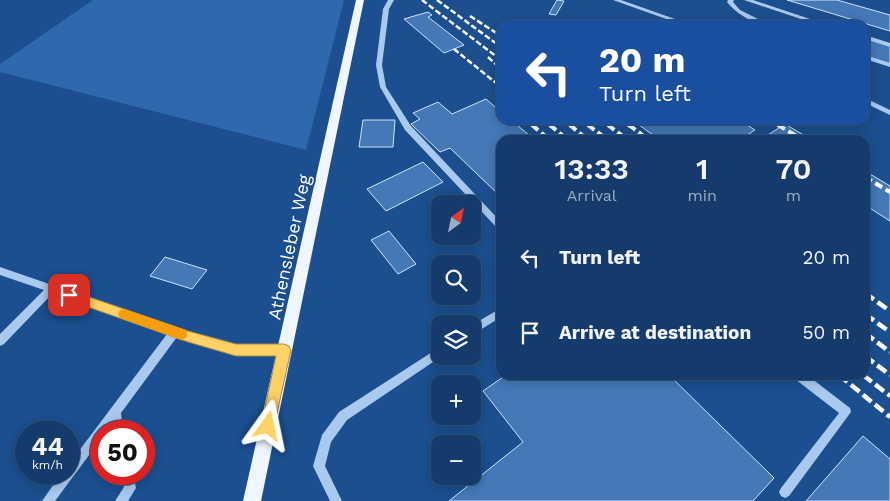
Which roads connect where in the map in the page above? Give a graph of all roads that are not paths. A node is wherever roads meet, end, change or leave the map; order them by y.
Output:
1 (360, 0) edge
2 (392, 0) edge
3 (616, 0) edge
4 (730, 0) edge
5 (747, 0) edge
6 (674, 20) edge
7 (757, 20) edge
8 (809, 20) edge
9 (870, 39) edge
10 (890, 45) edge
11 (870, 59) edge
12 (890, 65) edge
13 (870, 103) edge
14 (890, 113) edge
15 (496, 222) edge
16 (0, 271) edge
17 (51, 289) junction
18 (496, 315) edge
19 (481, 325) edge
20 (175, 332) junction
21 (0, 341) edge
22 (284, 350) junction
23 (431, 358) edge
24 (805, 380) edge
25 (115, 412) junction
26 (116, 420) edge
27 (129, 485) edge
28 (785, 492) dead end
29 (48, 501) edge
30 (120, 501) edge
31 (252, 501) edge
32 (336, 501) edge

1 - 22 main road, Athensleber Weg
2 - 15 lane
3 - 6 lane
4 - 7 lane
5 - 8 lane
9 - 10 lane
11 - 12 lane
13 - 14 lane
16 - 17 lane
17 - 20 lane
17 - 21 lane
18 - 19 lane
20 - 22 lane
20 - 25 lane
22 - 31 main road, Athensleber Weg
23 - 32 lane
24 - 28 lane
25 - 26 lane
25 - 29 lane
27 - 30 lane

